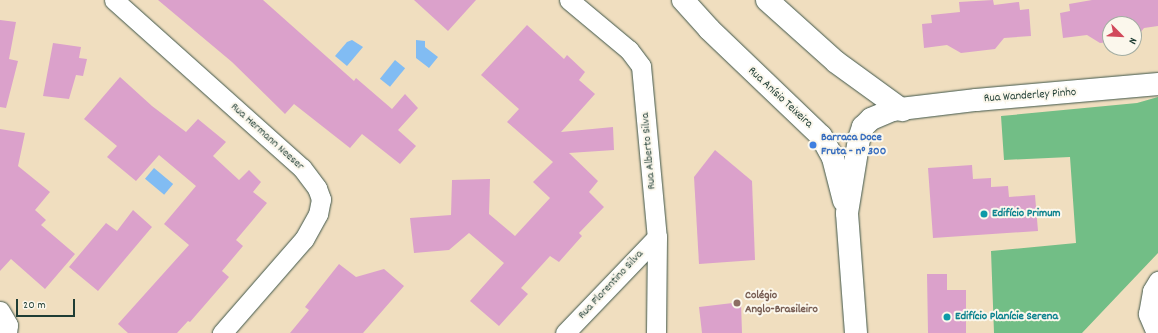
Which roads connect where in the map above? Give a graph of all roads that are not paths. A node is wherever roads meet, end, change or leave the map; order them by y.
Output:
1 (114, 0) edge
2 (569, 0) edge
3 (767, 0) edge
4 (685, 2) edge
5 (863, 83) junction
6 (1158, 84) edge
7 (902, 110) junction
8 (863, 127) junction
9 (821, 136) junction
10 (847, 213) junction
11 (656, 237) junction
12 (1158, 281) edge
13 (0, 311) edge
14 (7, 333) edge
15 (222, 333) edge
16 (566, 333) edge
17 (656, 333) edge
18 (856, 333) edge
19 (1156, 333) edge

1 - 15 street, Rua Hermann Neeser
2 - 11 street, Rua Alberto Silva
3 - 5 street
4 - 9 street, Rua Anísio Teixeira
5 - 7 street
5 - 8 street
6 - 7 street, Rua Wanderley Pinho
7 - 8 street, Rua Wanderley Pinho
8 - 9 street, Rua Wanderley Pinho
8 - 10 street
9 - 10 street, Rua Anísio Teixeira
10 - 18 street
11 - 16 street, Rua Florentino Silva
11 - 17 street, Rua Alberto Silva
12 - 19 street
13 - 14 street

